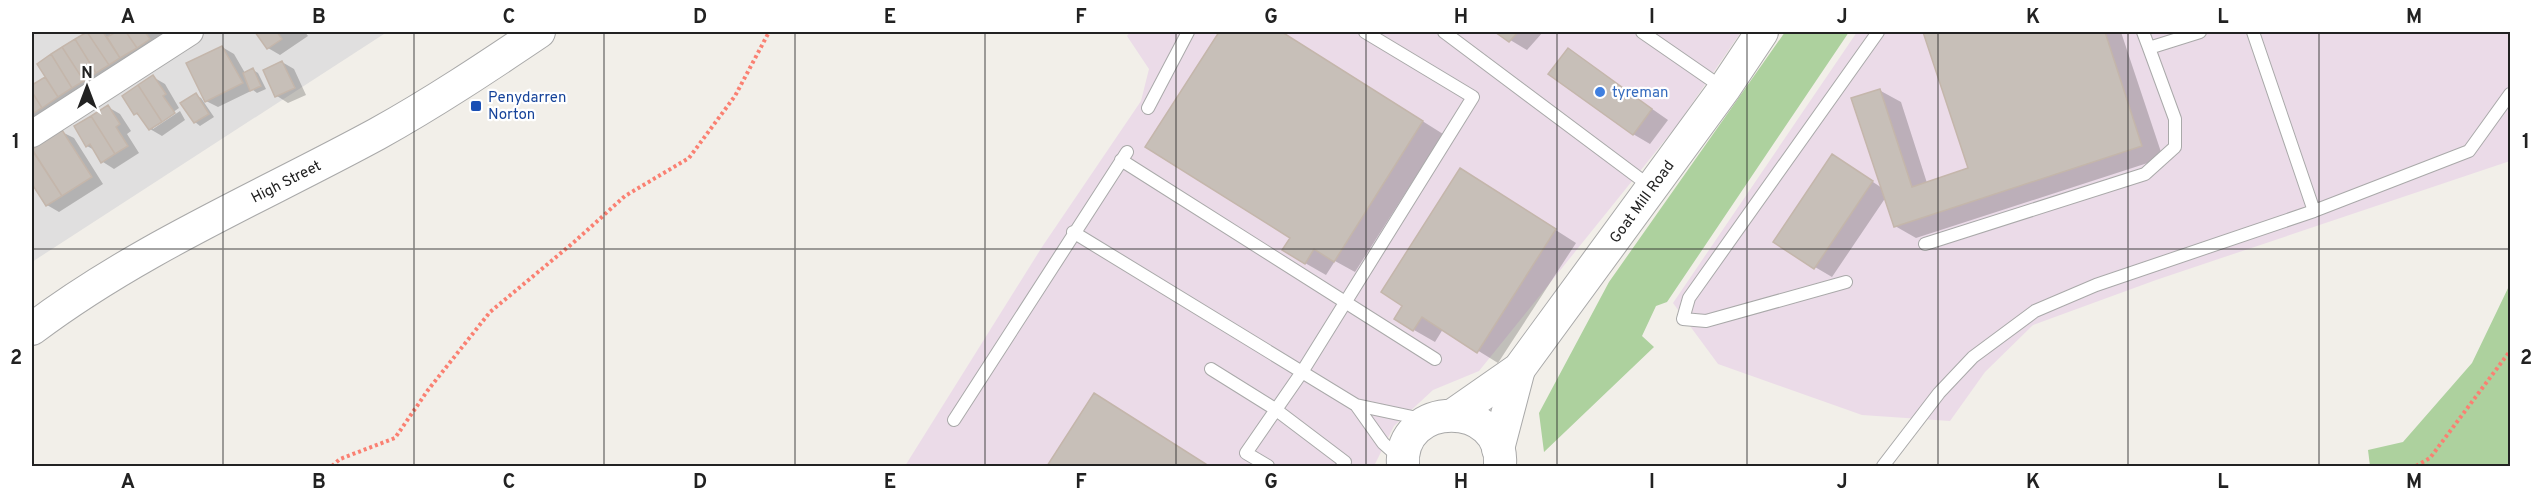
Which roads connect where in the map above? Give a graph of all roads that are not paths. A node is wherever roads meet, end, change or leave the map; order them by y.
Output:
1 (190, 32) edge
2 (540, 32) edge
3 (1188, 32) edge
4 (1365, 32) edge
5 (1444, 32) edge
6 (1642, 32) edge
7 (1762, 32) edge
8 (1878, 32) edge
9 (2143, 32) edge
10 (2200, 32) edge
11 (2253, 32) edge
12 (2149, 48) junction
13 (1724, 89) junction
14 (2511, 94) edge
15 (1148, 108) dead end
16 (32, 134) edge
17 (1652, 187) junction
18 (2314, 212) junction
19 (1073, 232) junction
20 (1925, 244) dead end
21 (1846, 282) dead end
22 (1345, 302) junction
23 (32, 328) edge
24 (1435, 359) dead end
25 (1211, 369) dead end
26 (1519, 369) junction
27 (1302, 372) junction
28 (1356, 405) junction
29 (1275, 409) junction
30 (1441, 418) junction
31 (954, 420) dead end
32 (1501, 461) edge
33 (1403, 464) edge
34 (1269, 466) edge
35 (1342, 466) edge
36 (1883, 466) edge

1 - 16 street
2 - 23 street, High Street
3 - 15 lane
4 - 22 lane
5 - 17 lane
6 - 13 lane
7 - 13 street, Goat Mill Road
8 - 21 lane
9 - 12 lane
10 - 12 lane
11 - 18 lane
12 - 20 lane
13 - 17 street, Goat Mill Road
14 - 18 lane
17 - 26 street, Goat Mill Road
18 - 36 lane
19 - 22 lane
19 - 27 lane
19 - 31 lane
22 - 24 lane
22 - 27 lane
25 - 29 lane
26 - 30 street, Goat Mill Road
26 - 32 street, Goat Mill Road
27 - 28 lane
27 - 29 lane
28 - 30 lane
28 - 33 lane
29 - 34 lane
29 - 35 lane
30 - 32 street
30 - 33 street, Goat Mill Road

